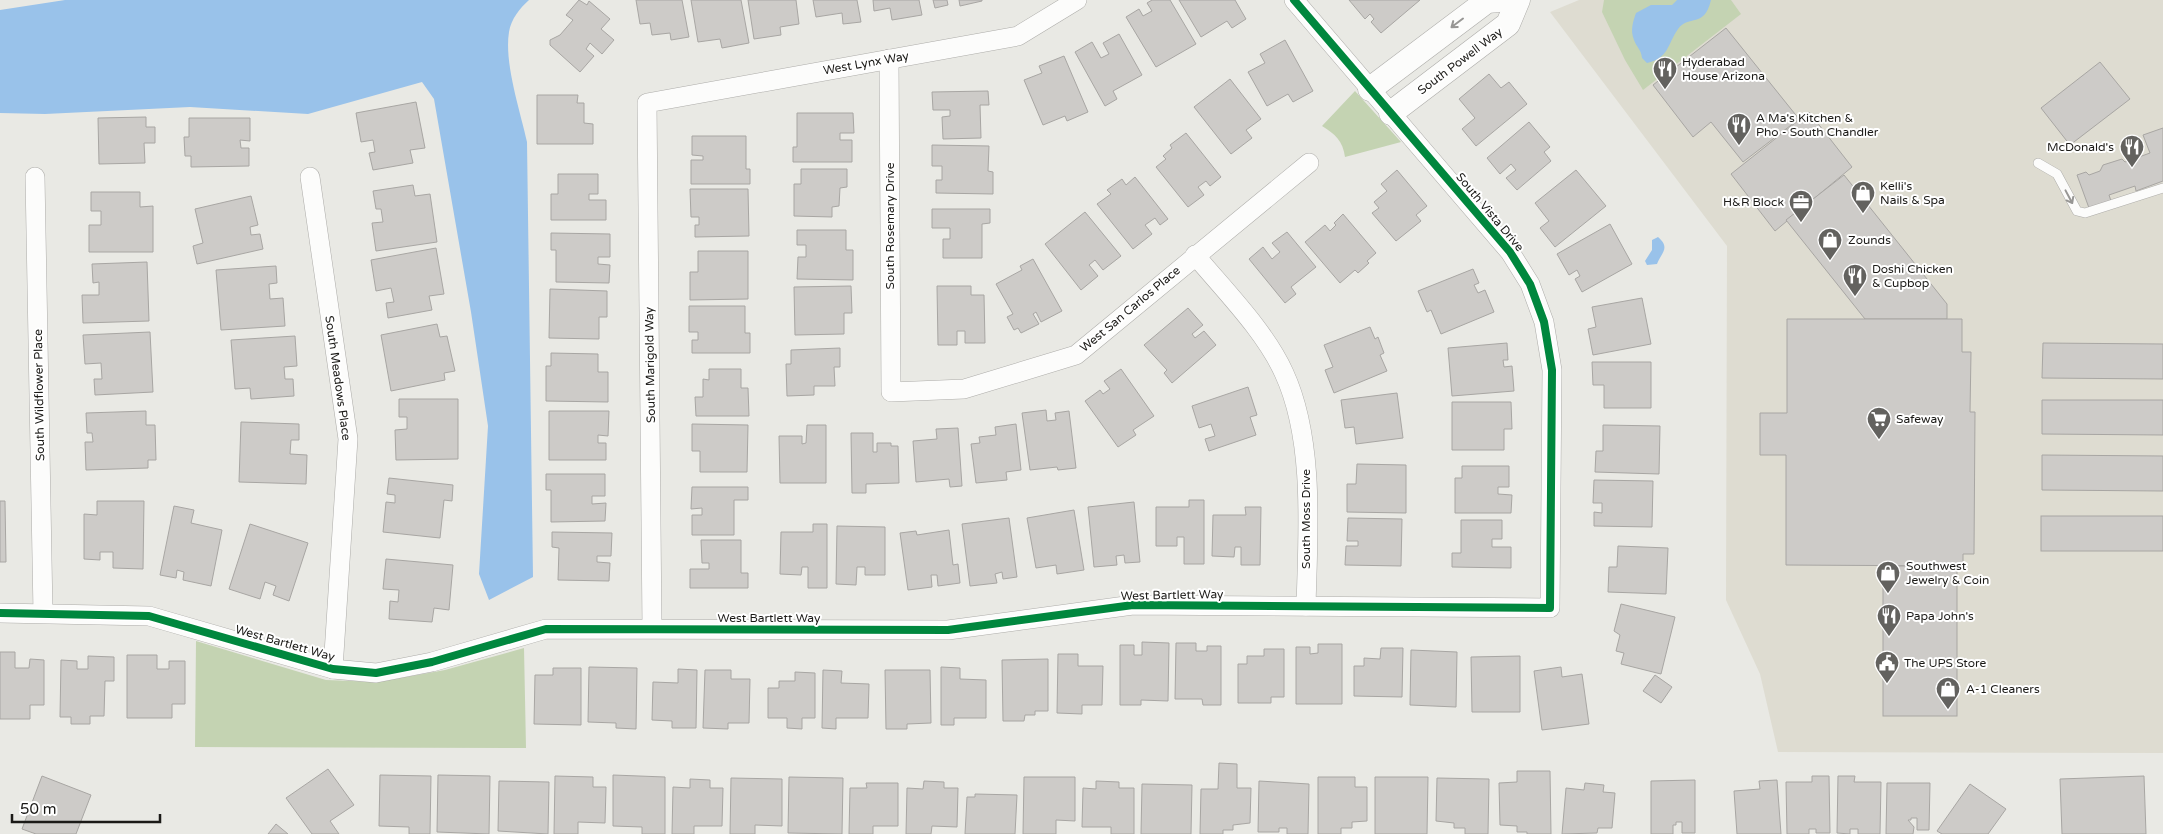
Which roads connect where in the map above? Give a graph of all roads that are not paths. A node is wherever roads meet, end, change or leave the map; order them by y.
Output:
1 (1076, 0) edge
2 (1294, 0) edge
3 (1499, 0) edge
4 (1518, 0) edge
5 (889, 59) junction
6 (1370, 89) junction
7 (647, 103) joint
8 (1391, 113) junction
9 (1309, 163) dead end
10 (2038, 163) dead end
11 (36, 177) dead end
12 (310, 177) dead end
13 (2163, 188) edge
14 (1195, 255) junction
15 (891, 392) joint
16 (1306, 606) junction
17 (1550, 608) joint
18 (0, 613) edge
19 (43, 613) junction
20 (652, 628) junction
21 (333, 669) junction

1 - 5 street, West Lynx Way
2 - 6 street, South Vista Drive
3 -> 6 street
4 - 8 street, South Powell Way
5 - 7 street, West Lynx Way
5 - 15 street, South Rosemary Drive
6 - 8 street, South Vista Drive
7 - 20 street, South Marigold Way
8 - 17 street, South Vista Drive
9 - 14 street, West San Carlos Place
10 -> 13 lane
11 - 19 street, South Wildflower Place
12 - 21 street, South Meadows Place
14 - 15 street, West San Carlos Place
14 - 16 street, South Moss Drive
16 - 17 street, West Bartlett Way
16 - 20 street, West Bartlett Way
18 - 19 street, West Bartlett Way
19 - 21 street, West Bartlett Way
20 - 21 street, West Bartlett Way

